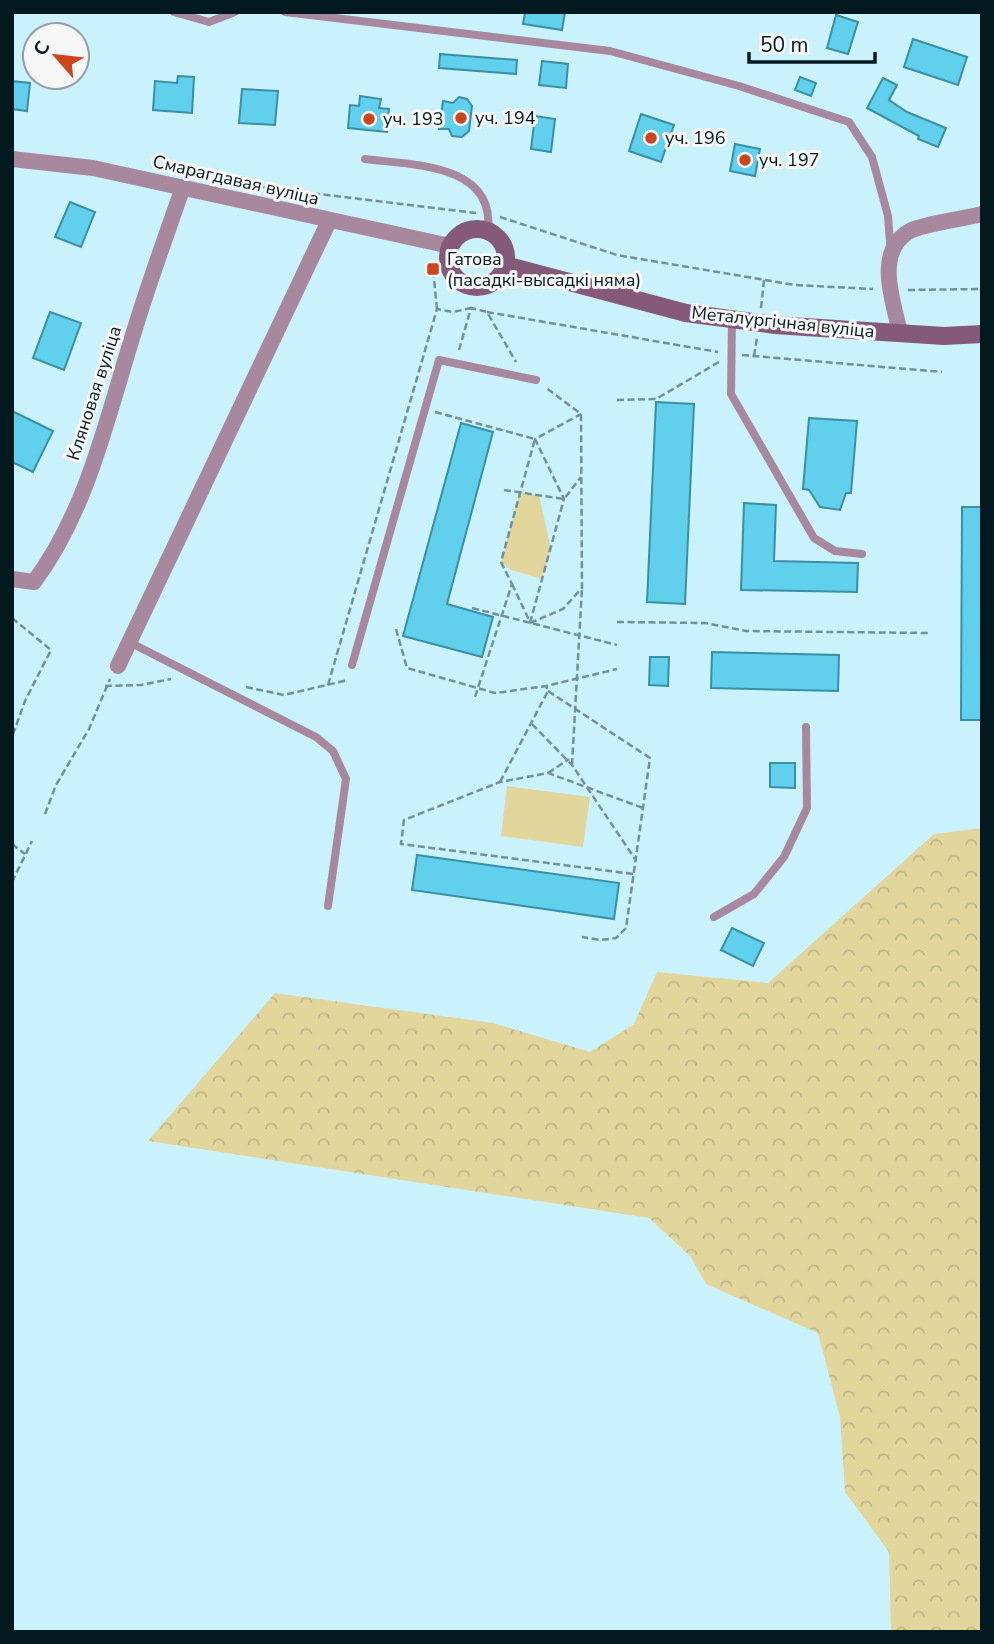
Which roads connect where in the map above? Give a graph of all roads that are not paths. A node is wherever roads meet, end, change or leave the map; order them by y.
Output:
1 (174, 12) edge
2 (235, 12) edge
3 (285, 12) edge
4 (12, 159) edge
5 (365, 159) dead end
6 (183, 187) junction
7 (982, 214) edge
8 (329, 221) junction
9 (488, 230) junction
10 (896, 247) junction
11 (449, 255) junction
12 (505, 265) junction
13 (732, 319) junction
14 (901, 333) junction
15 (982, 334) edge
16 (536, 380) road end
17 (862, 554) dead end
18 (12, 579) edge
19 (129, 642) junction
20 (352, 665) dead end
21 (118, 666) road end
22 (806, 727) dead end
23 (328, 905) dead end
24 (714, 917) dead end

1 - 2 lane
3 - 10 lane
4 - 6 street, Смарагдавая вуліца
5 - 9 lane
6 - 8 street, Смарагдавая вуліца
6 - 18 street, Кляновая вуліца
7 - 10 street
8 - 11 street, Смарагдавая вуліца
8 - 19 street
9 - 11 street
9 - 12 street
10 - 14 street
11 - 12 street
12 - 13 street, Металургічная вуліца
13 - 14 street, Металургічная вуліца
13 - 17 lane
14 - 15 street, Металургічная вуліца
16 - 20 lane
19 - 21 street
19 - 23 lane
22 - 24 lane

